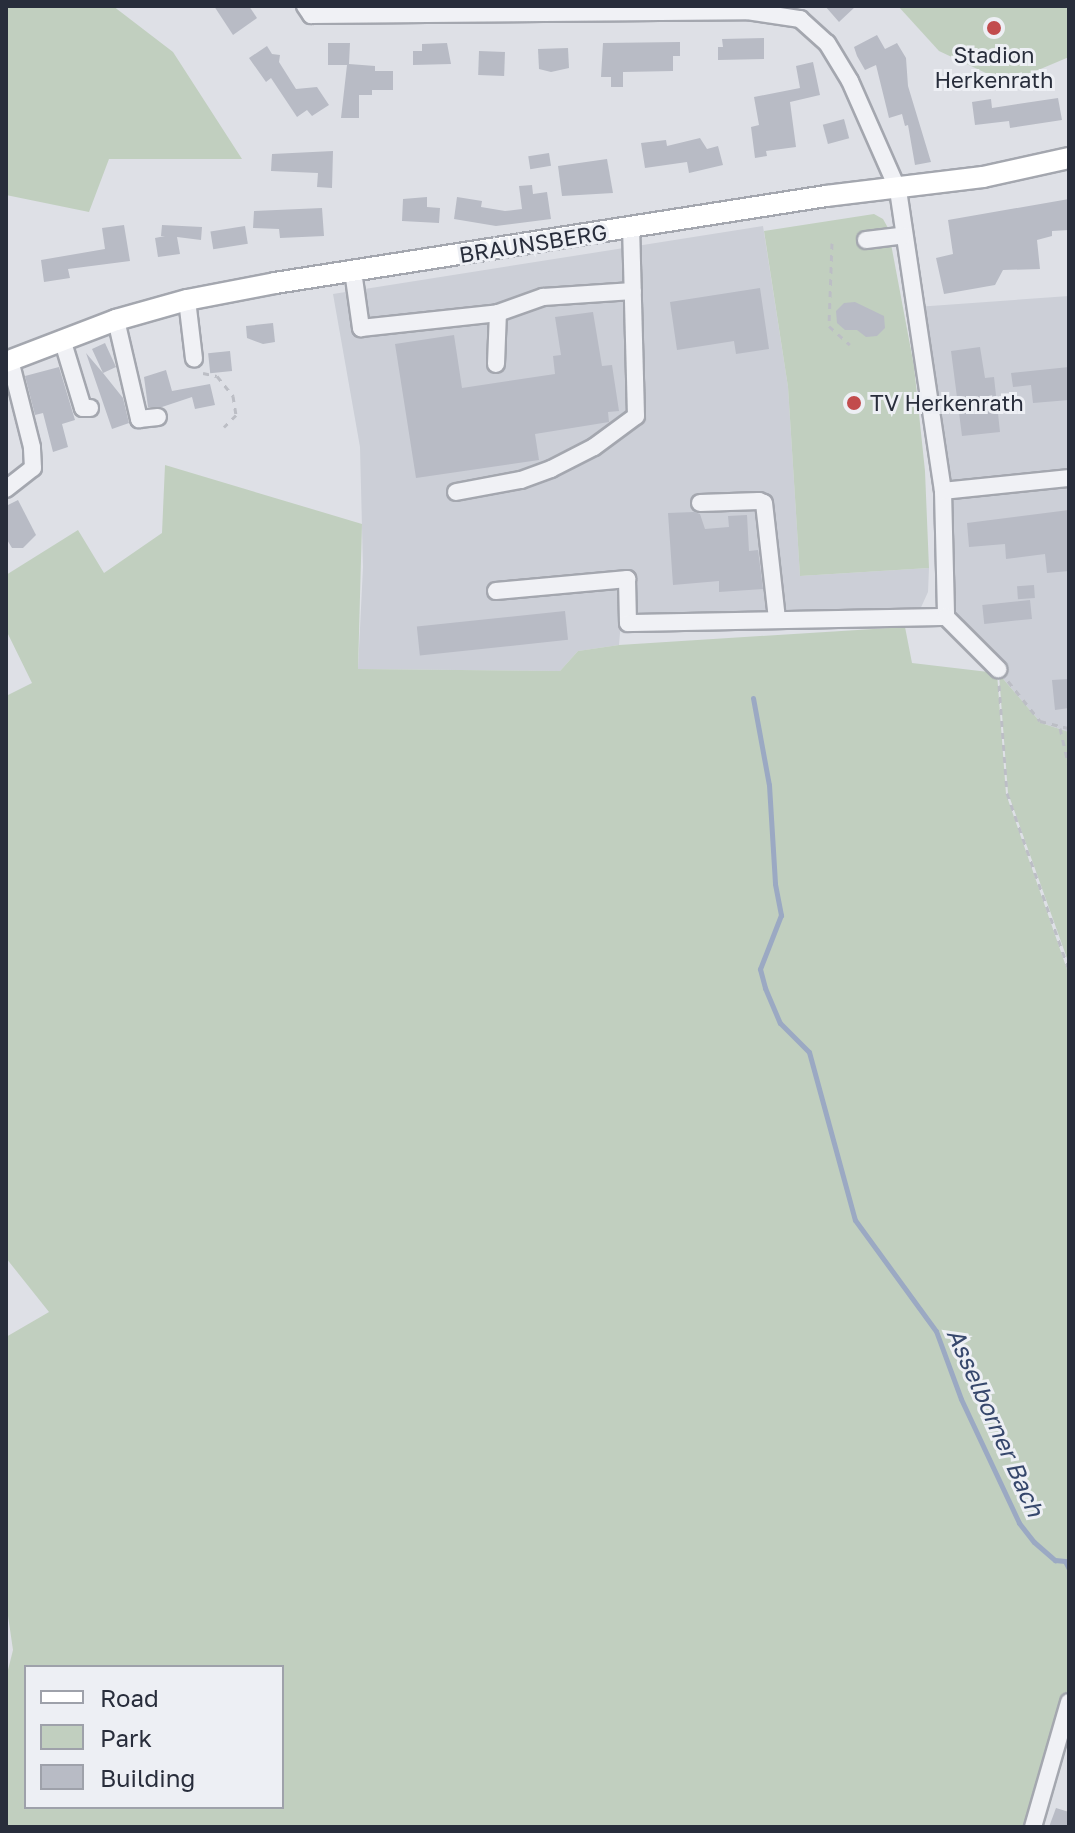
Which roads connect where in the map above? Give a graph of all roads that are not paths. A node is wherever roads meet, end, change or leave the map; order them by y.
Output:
1 (305, 6) edge
2 (1069, 158) edge
3 (898, 190) junction
4 (631, 227) junction
5 (904, 235) junction
6 (866, 240) dead end
7 (353, 271) junction
8 (633, 291) junction
9 (187, 300) junction
10 (498, 313) junction
11 (116, 320) junction
12 (62, 339) junction
13 (194, 359) road end
14 (8, 361) edge
15 (496, 364) dead end
16 (90, 408) dead end
17 (158, 417) dead end
18 (1069, 478) edge
19 (6, 489) edge
20 (943, 491) junction
21 (456, 492) dead end
22 (700, 503) dead end
23 (496, 591) dead end
24 (946, 617) junction
25 (777, 618) junction
26 (998, 669) road end
27 (1069, 1702) edge
28 (1033, 1827) edge

1 - 3 street
2 - 3 main road, BRAUNSBERG
3 - 4 main road, BRAUNSBERG
3 - 5 street
4 - 7 main road, BRAUNSBERG
4 - 8 street
5 - 6 street
5 - 20 street
7 - 9 main road, BRAUNSBERG
7 - 10 street
8 - 10 street
8 - 21 street
9 - 11 main road, BRAUNSBERG
9 - 13 street
10 - 15 street
11 - 12 main road, BRAUNSBERG
11 - 17 street
12 - 14 main road, BRAUNSBERG
12 - 16 street
14 - 19 street
18 - 20 street
20 - 24 street
22 - 25 street
23 - 25 street
24 - 25 street
24 - 26 street
27 - 28 street

